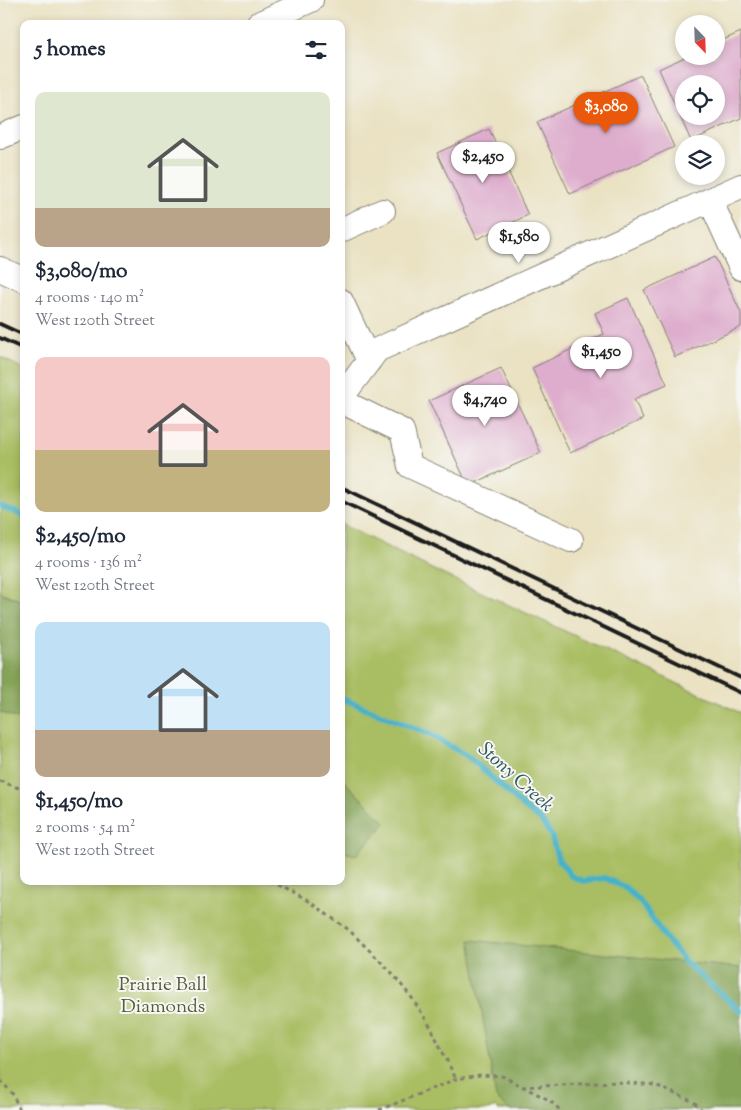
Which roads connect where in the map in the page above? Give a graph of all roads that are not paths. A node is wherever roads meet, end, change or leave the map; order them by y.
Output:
1 (312, 0) edge
2 (267, 20) edge
3 (20, 129) edge
4 (0, 137) edge
5 (741, 186) edge
6 (710, 200) junction
7 (383, 211) dead end
8 (345, 228) edge
9 (741, 268) edge
10 (0, 269) edge
11 (20, 278) edge
12 (345, 310) edge
13 (369, 361) junction
14 (345, 394) edge
15 (345, 402) edge
16 (570, 540) dead end

1 - 2 street
3 - 4 street
5 - 6 street
6 - 9 street
6 - 13 street
7 - 8 street
10 - 11 street
12 - 13 street
13 - 14 street
15 - 16 street

